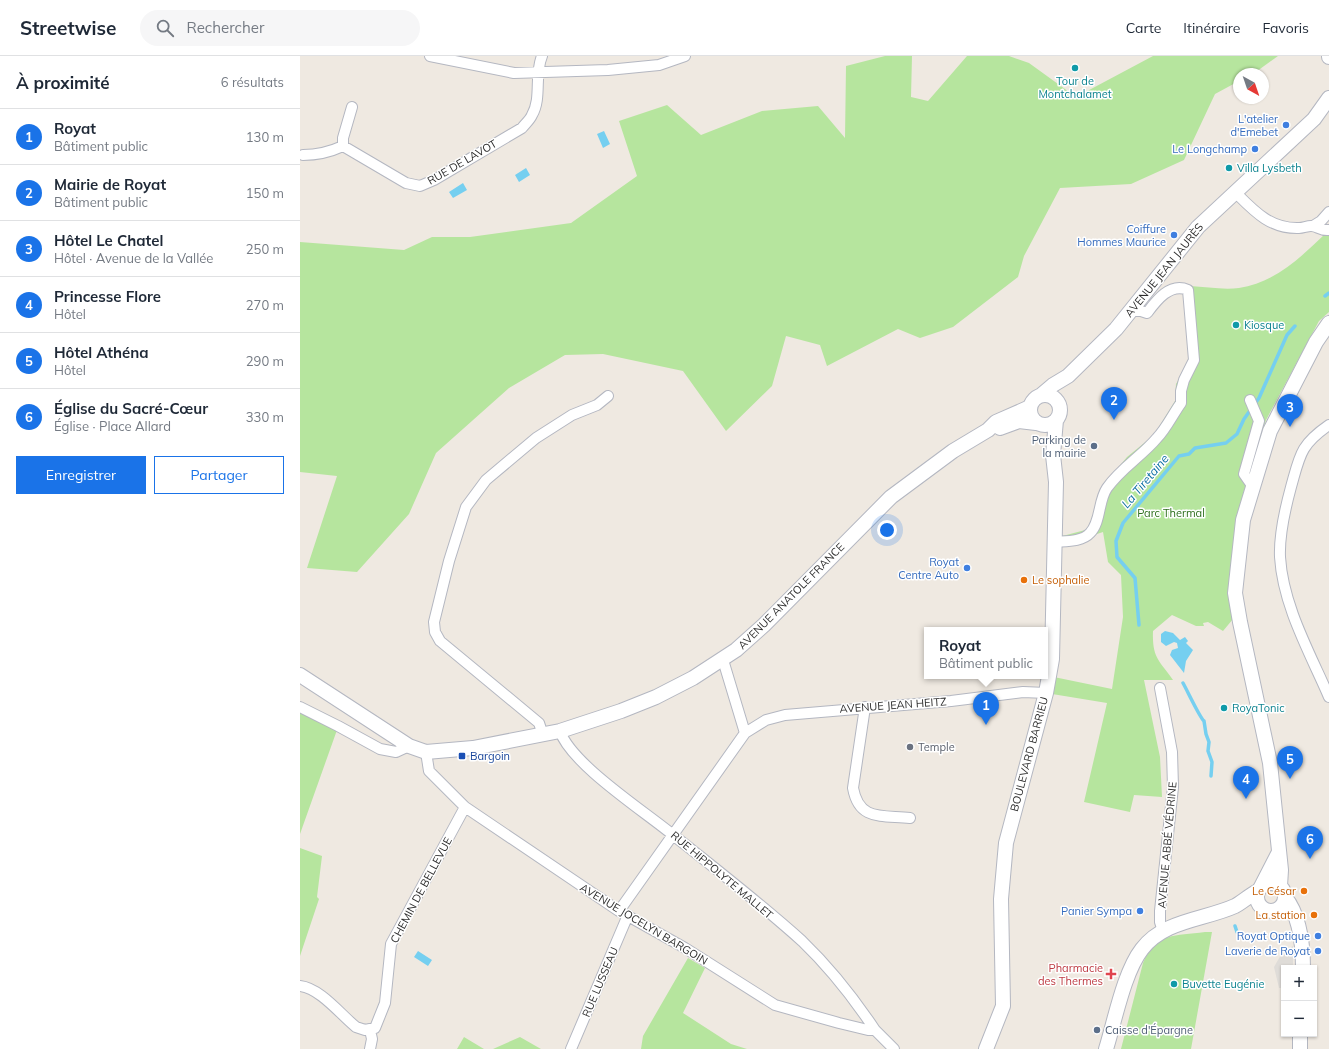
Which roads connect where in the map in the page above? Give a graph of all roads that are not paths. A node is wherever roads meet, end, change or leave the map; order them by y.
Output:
1 (430, 56) edge
2 (542, 56) edge
3 (685, 56) edge
4 (537, 73) junction
5 (1329, 98) edge
6 (352, 107) dead end
7 (343, 146) junction
8 (301, 156) edge
9 (1236, 192) junction
10 (1329, 212) edge
11 (1313, 226) junction
12 (1329, 230) edge
13 (1132, 311) junction
14 (1329, 324) edge
15 (1068, 376) junction
16 (608, 396) dead end
17 (1040, 396) junction
18 (1250, 400) dead end
19 (1059, 405) junction
20 (1030, 407) junction
21 (1056, 420) junction
22 (1039, 424) junction
23 (1329, 424) edge
24 (988, 430) junction
25 (1053, 455) junction
26 (1253, 487) junction
27 (1055, 542) junction
28 (722, 660) junction
29 (300, 675) edge
30 (1160, 688) dead end
31 (1046, 693) junction
32 (1329, 697) edge
33 (865, 707) junction
34 (300, 708) edge
35 (560, 731) junction
36 (745, 733) junction
37 (543, 734) junction
38 (409, 746) junction
39 (426, 752) junction
40 (465, 808) junction
41 (910, 818) dead end
42 (672, 834) junction
43 (1279, 852) junction
44 (1259, 889) junction
45 (1282, 892) junction
46 (1236, 905) junction
47 (1268, 909) junction
48 (624, 913) junction
49 (1163, 931) junction
50 (1300, 933) junction
51 (1303, 965) edge
52 (300, 986) edge
53 (370, 1030) junction
54 (875, 1030) junction
55 (1300, 1037) edge
56 (370, 1049) edge
57 (571, 1049) edge
58 (894, 1049) edge
59 (986, 1049) edge
60 (1106, 1049) edge
61 (1300, 1049) edge

1 - 4 street
2 - 4 street, RUE DE LAVOT
3 - 4 street
4 - 7 street, RUE DE LAVOT
5 - 9 main road, AVENUE JEAN JAURÈS
6 - 7 street
7 - 8 street
9 - 11 street
9 - 13 main road, AVENUE JEAN JAURÈS
10 - 11 street
11 - 12 street
13 - 15 main road, AVENUE JEAN JAURÈS
13 - 27 street
14 - 26 main road
15 - 17 main road, AVENUE JEAN JAURÈS
15 - 19 main road, AVENUE JEAN JAURÈS
16 - 37 street
17 - 19 main road
17 - 20 main road
18 - 26 street
19 - 21 main road
20 - 22 main road
20 - 24 main road, AVENUE ANATOLE FRANCE
21 - 22 main road
21 - 25 main road, BOULEVARD BARRIEU
22 - 24 main road, AVENUE ANATOLE FRANCE
22 - 25 main road, BOULEVARD BARRIEU
23 - 32 street
24 - 28 main road, AVENUE ANATOLE FRANCE
25 - 27 main road, BOULEVARD BARRIEU
26 - 43 main road
27 - 31 main road, BOULEVARD BARRIEU
28 - 35 main road, AVENUE ANATOLE FRANCE
28 - 36 street
29 - 38 main road, AVENUE ANATOLE FRANCE
30 - 49 street, AVENUE ABBÉ VÉDRINE
31 - 33 street, AVENUE JEAN HEITZ
31 - 59 main road, BOULEVARD BARRIEU
33 - 36 street, AVENUE JEAN HEITZ
33 - 41 street
34 - 38 street
35 - 37 main road, AVENUE ANATOLE FRANCE
35 - 42 street, RUE HIPPOLYTE MALLET
36 - 42 street, AVENUE JEAN HEITZ
37 - 39 main road, AVENUE ANATOLE FRANCE
38 - 39 main road, AVENUE ANATOLE FRANCE
39 - 40 street, AVENUE JOCELYN BARGOIN
40 - 48 street, AVENUE JOCELYN BARGOIN
40 - 53 street, CHEMIN DE BELLEVUE
42 - 48 street, AVENUE JEAN HEITZ
42 - 54 street, RUE HIPPOLYTE MALLET
43 - 44 main road
43 - 45 main road
44 - 45 main road
44 - 46 main road
44 - 47 main road
45 - 47 main road
45 - 50 main road
46 - 47 main road
46 - 49 main road
47 - 50 main road
48 - 54 street, AVENUE JOCELYN BARGOIN
48 - 57 street, RUE LUSSEAU
49 - 60 main road
50 - 51 main road
52 - 53 street
53 - 56 street
54 - 58 street
55 - 61 main road

